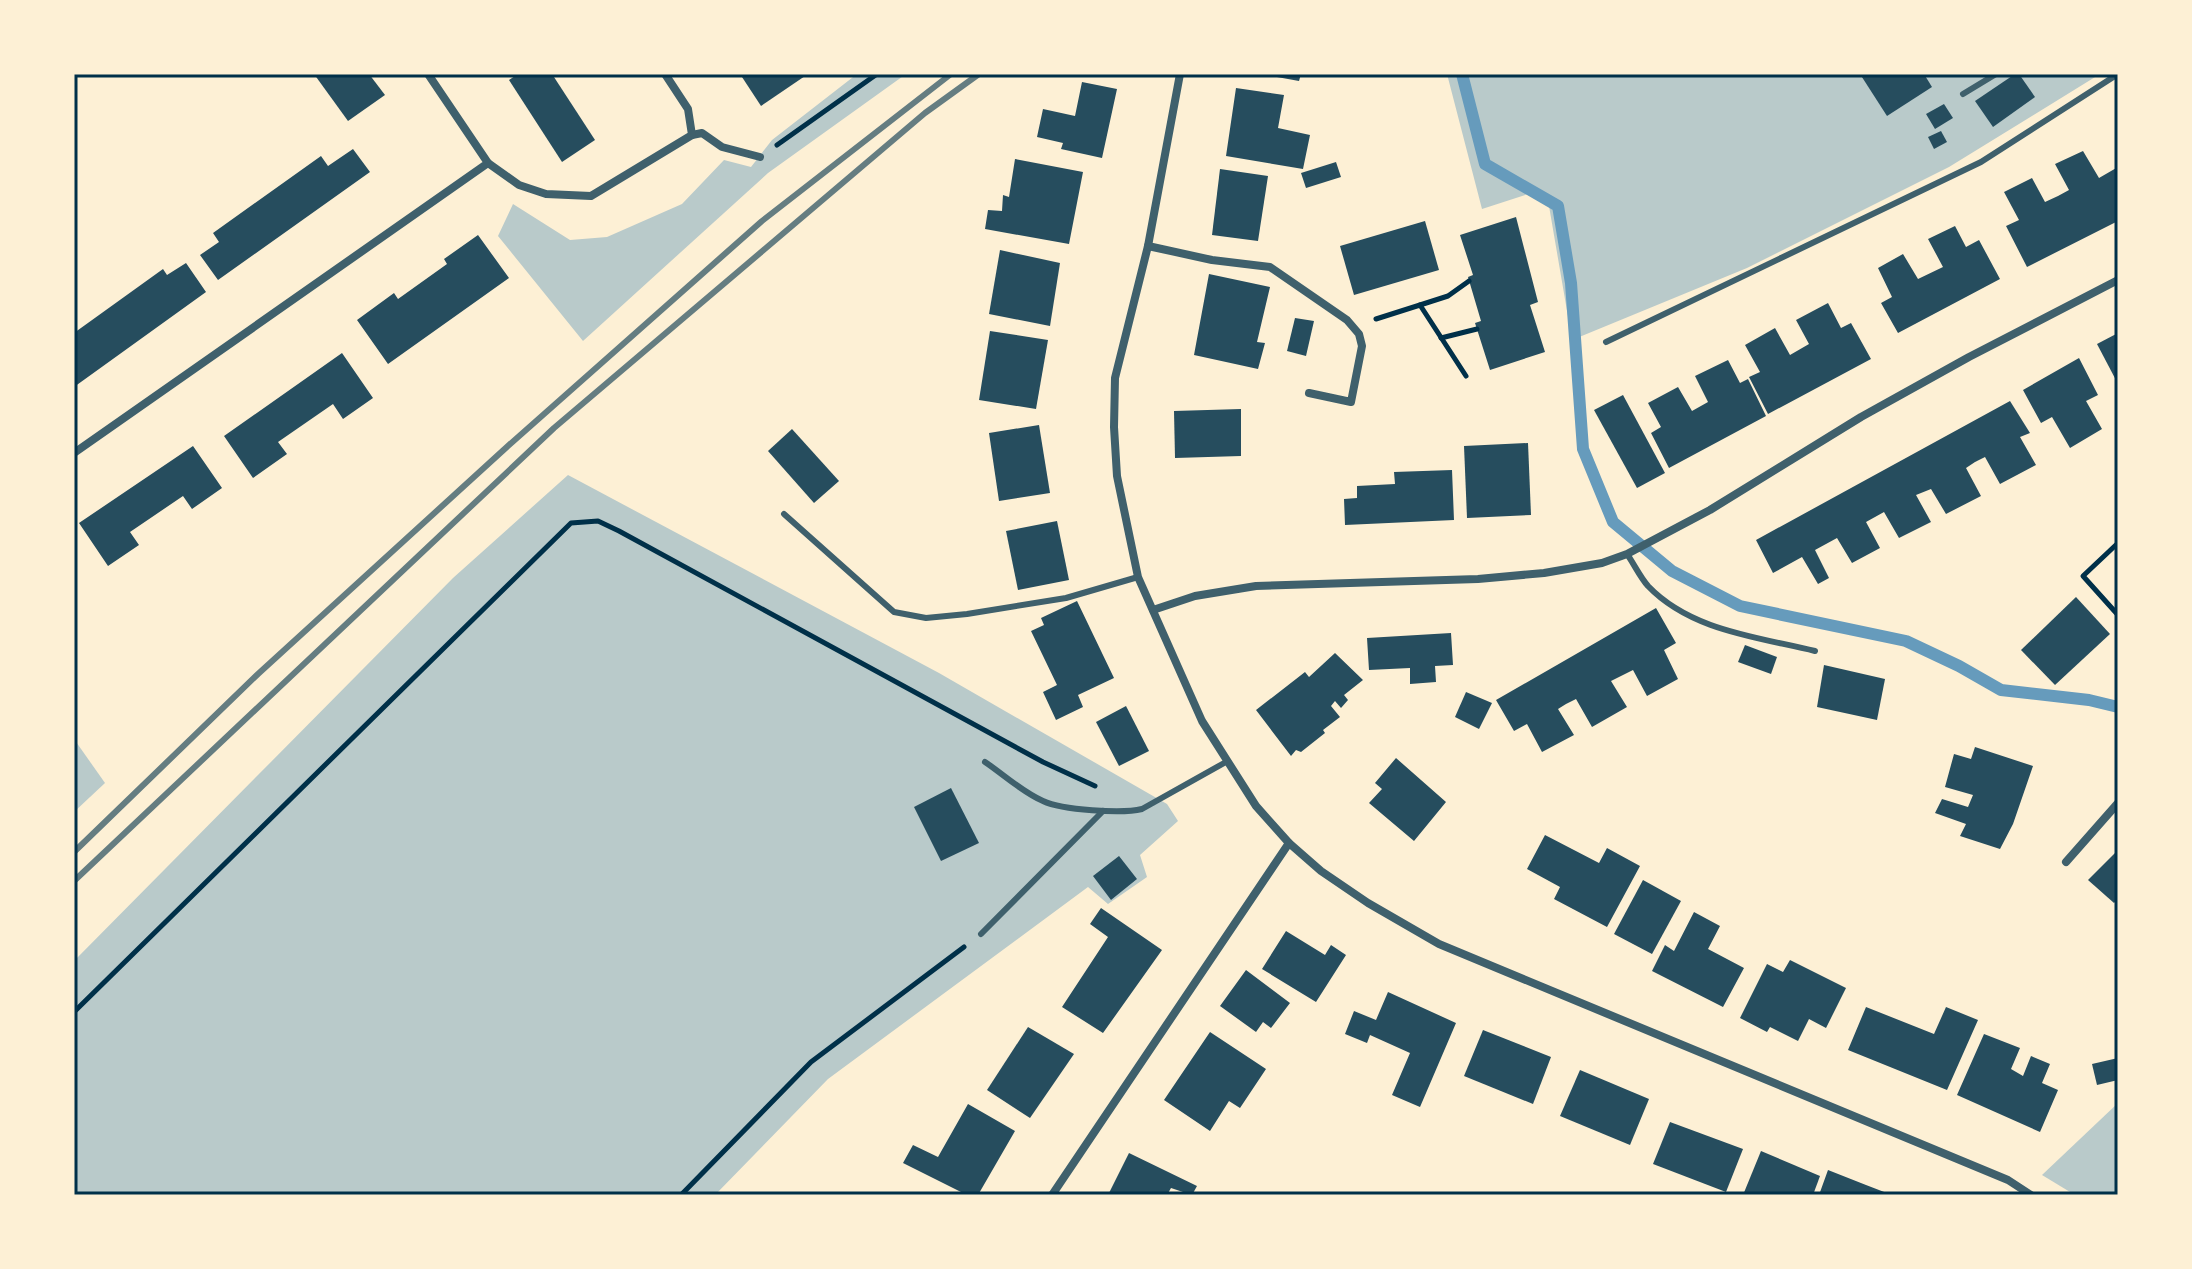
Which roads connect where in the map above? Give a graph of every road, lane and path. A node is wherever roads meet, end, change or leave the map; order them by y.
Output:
1 (428, 74) edge
2 (665, 74) edge
3 (877, 74) edge
4 (1180, 74) edge
5 (1996, 74) edge
6 (2118, 74) edge
7 (1963, 94) dead end
8 (692, 135) junction
9 (760, 157) joint
10 (488, 163) junction
11 (1148, 246) junction
12 (2118, 280) edge
13 (1469, 281) dead end
14 (1420, 305) junction
15 (1352, 326) junction
16 (1477, 329) dead end
17 (1441, 338) junction
18 (1606, 342) dead end
19 (1466, 376) dead end
20 (1309, 393) dead end
21 (74, 453) edge
22 (784, 514) dead end
23 (2118, 543) edge
24 (1630, 553) junction
25 (1138, 577) junction
26 (1153, 610) junction
27 (2118, 615) edge
28 (1815, 651) dead end
29 (985, 762) dead end
30 (1226, 762) junction
31 (1100, 788) dead end
32 (2118, 803) edge
33 (1103, 811) junction
34 (1289, 843) junction
35 (2066, 862) dead end
36 (981, 934) joint
37 (74, 1012) edge
38 (681, 1195) edge
39 (1052, 1195) edge
40 (2031, 1195) edge

1 - 10 street
2 - 8 street
3 - 9 path
4 - 11 street
5 - 7 lane
6 - 18 lane
8 - 9 street
8 - 10 street
10 - 21 street
11 - 15 street
11 - 25 street
12 - 24 street
13 - 14 path
14 - 15 path
14 - 17 path
15 - 20 street
16 - 17 path
17 - 19 path
22 - 25 lane
23 - 27 path
24 - 26 street
24 - 28 lane
25 - 26 street
26 - 30 street
29 - 33 lane
30 - 33 lane
30 - 34 street
31 - 37 path
32 - 35 street
33 - 36 lane
34 - 39 street
34 - 40 street
36 - 38 path

